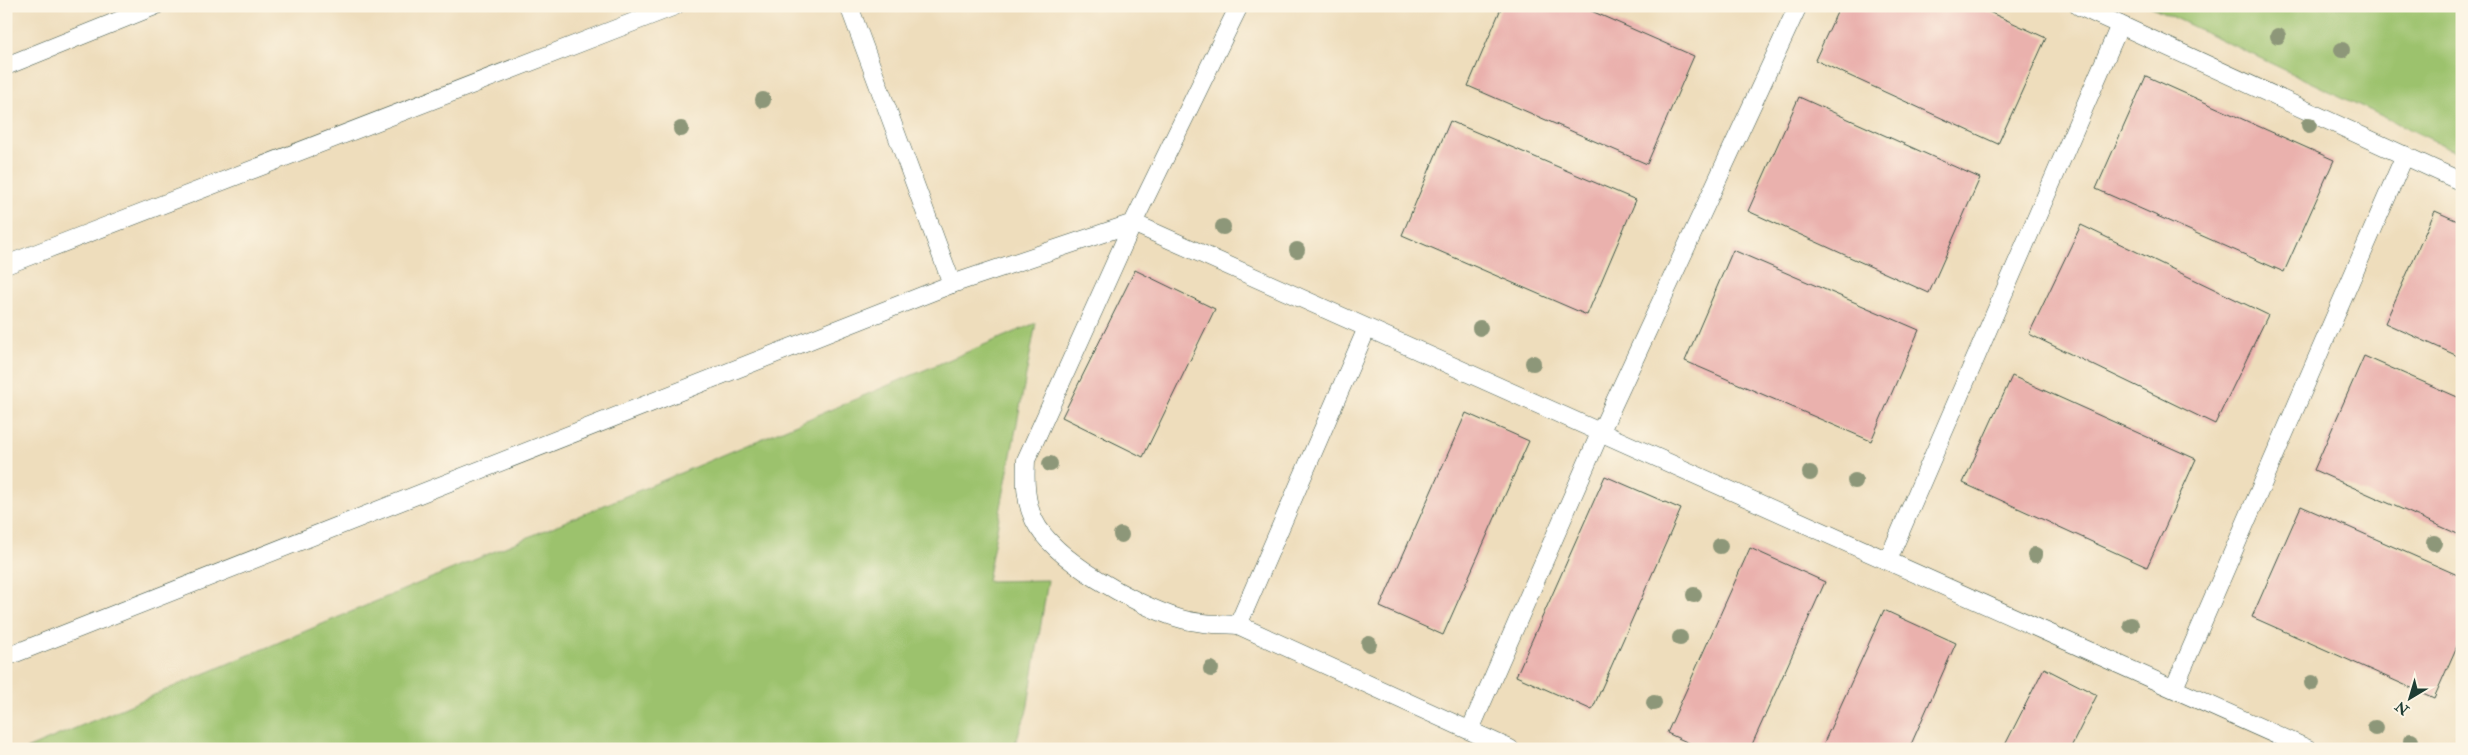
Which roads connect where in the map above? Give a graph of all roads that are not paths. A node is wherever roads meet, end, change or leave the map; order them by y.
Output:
1 (155, 6) edge
2 (674, 6) edge
3 (849, 6) edge
4 (1239, 6) edge
5 (1798, 6) edge
6 (2080, 6) edge
7 (2120, 25) junction
8 (6, 66) edge
9 (2404, 155) junction
10 (2462, 182) edge
11 (1133, 223) junction
12 (6, 265) edge
13 (952, 284) junction
14 (1367, 328) junction
15 (1601, 431) junction
16 (1888, 560) junction
17 (1238, 625) junction
18 (6, 657) edge
19 (2174, 688) junction
20 (1470, 730) junction
21 (1510, 749) edge
22 (2308, 749) edge

1 - 8 lane
2 - 12 lane
3 - 13 lane
4 - 11 lane
5 - 15 lane
6 - 7 lane
7 - 9 lane
7 - 16 lane
9 - 10 lane
9 - 19 lane
11 - 13 lane
11 - 14 lane
11 - 17 lane
13 - 18 lane
14 - 15 lane
14 - 17 lane
15 - 16 lane
15 - 20 lane
16 - 19 lane
17 - 20 lane
19 - 22 lane
20 - 21 lane

